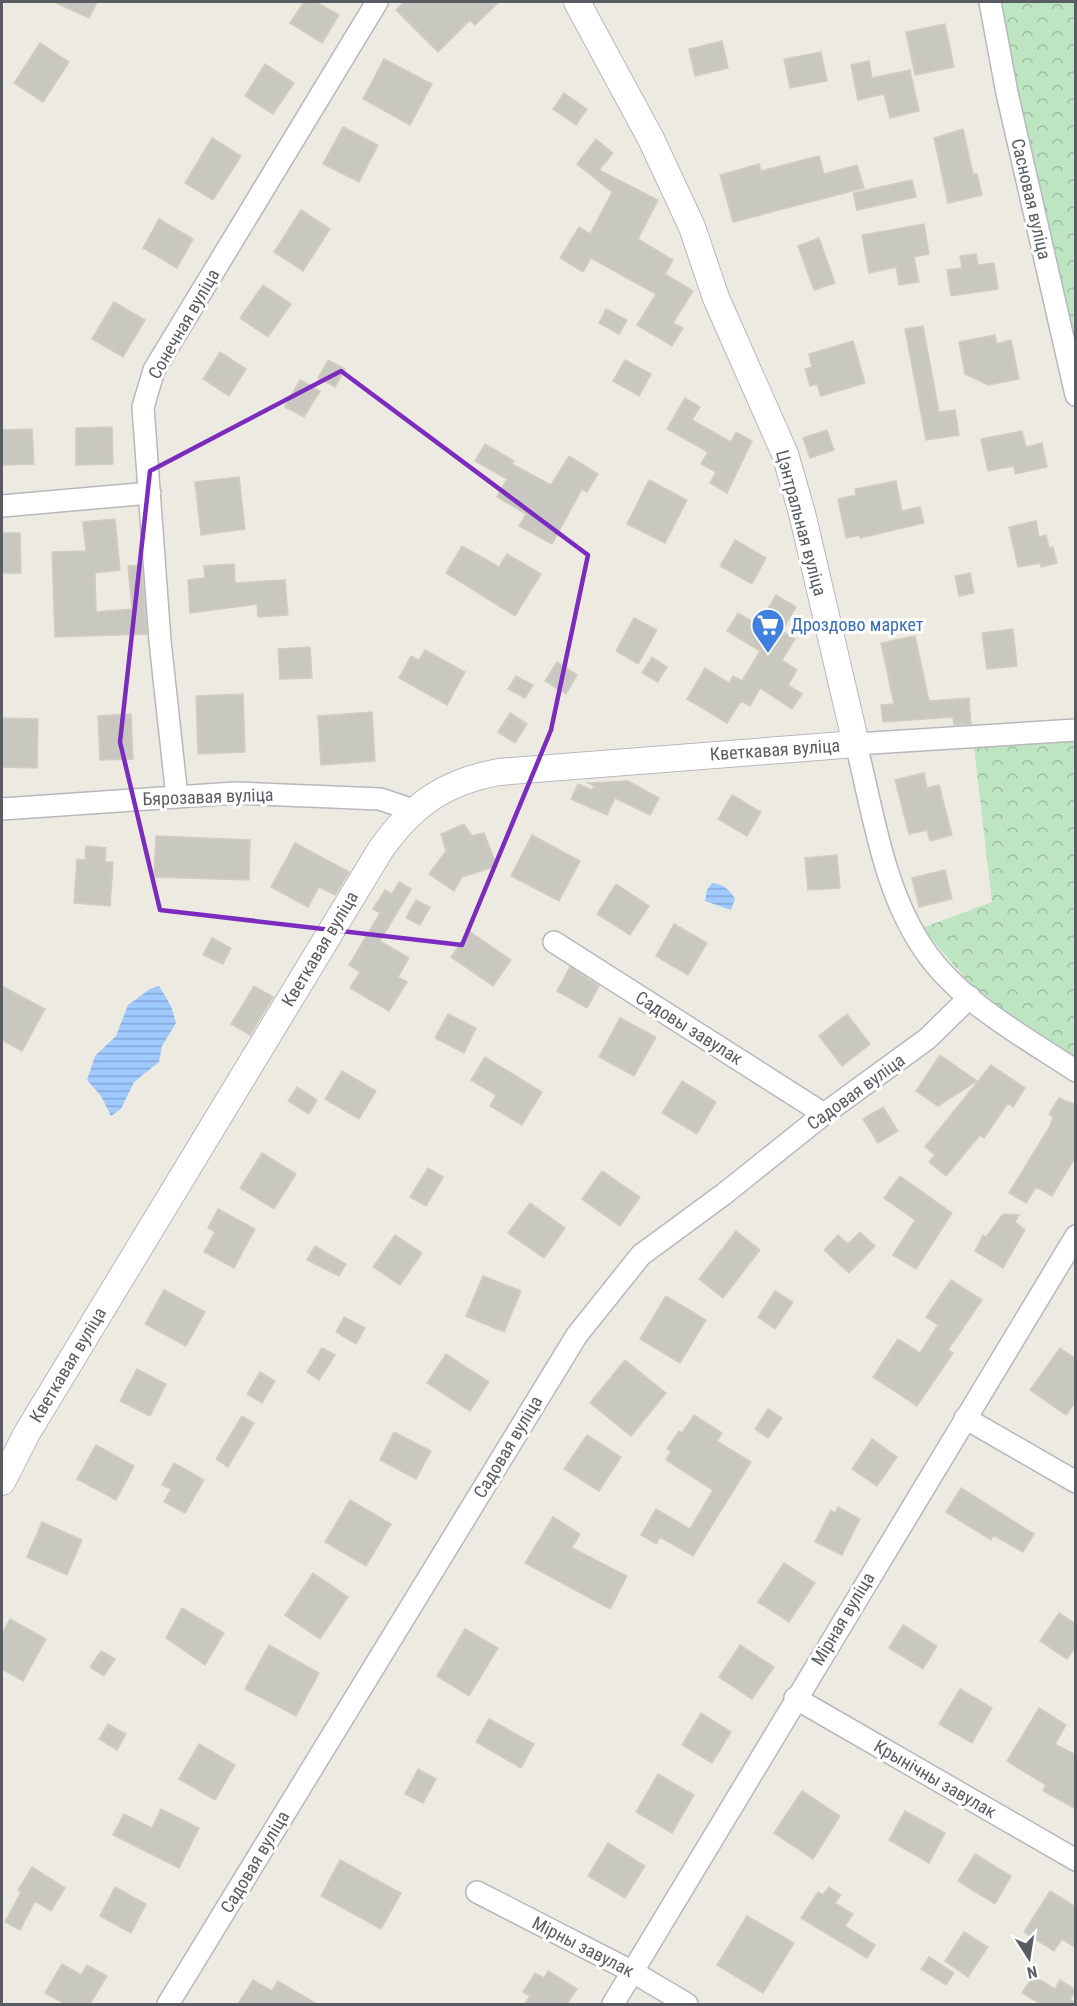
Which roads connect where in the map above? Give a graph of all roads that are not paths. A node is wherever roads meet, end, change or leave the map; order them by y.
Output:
1 (377, 2) edge
2 (578, 2) edge
3 (990, 2) edge
4 (1076, 395) edge
5 (150, 493) junction
6 (2, 506) edge
7 (1076, 730) edge
8 (856, 744) junction
9 (177, 797) junction
10 (2, 809) edge
11 (413, 810) junction
12 (554, 942) dead end
13 (970, 997) junction
14 (1076, 1071) edge
15 (824, 1114) junction
16 (1076, 1236) edge
17 (964, 1418) junction
18 (2, 1482) edge
19 (1076, 1482) edge
20 (795, 1698) junction
21 (1076, 1860) edge
22 (477, 1892) dead end
23 (633, 1972) junction
24 (168, 2004) edge
25 (613, 2004) edge
26 (687, 2004) edge

1 - 5 street, Сонечная вуліца
2 - 8 street, Цэнтральная вуліца
3 - 4 street, Сасновая вуліца
5 - 6 street
5 - 9 street, Сонечная вуліца
7 - 8 street
8 - 11 street, Кветкавая вуліца
8 - 13 street, Цэнтральная вуліца
9 - 10 street, Бярозавая вуліца
9 - 11 street, Бярозавая вуліца
11 - 18 street, Кветкавая вуліца
12 - 15 street, Садовы завулак
13 - 14 street, Цэнтральная вуліца
13 - 15 street, Садовая вуліца
15 - 24 street, Садовая вуліца
16 - 17 street, Мірная вуліца
17 - 19 street
17 - 20 street, Мірная вуліца
20 - 21 street, Крынічны завулак
20 - 23 street, Мірная вуліца
22 - 23 street, Мірны завулак
23 - 25 street, Мірная вуліца
23 - 26 street, Мірны завулак

